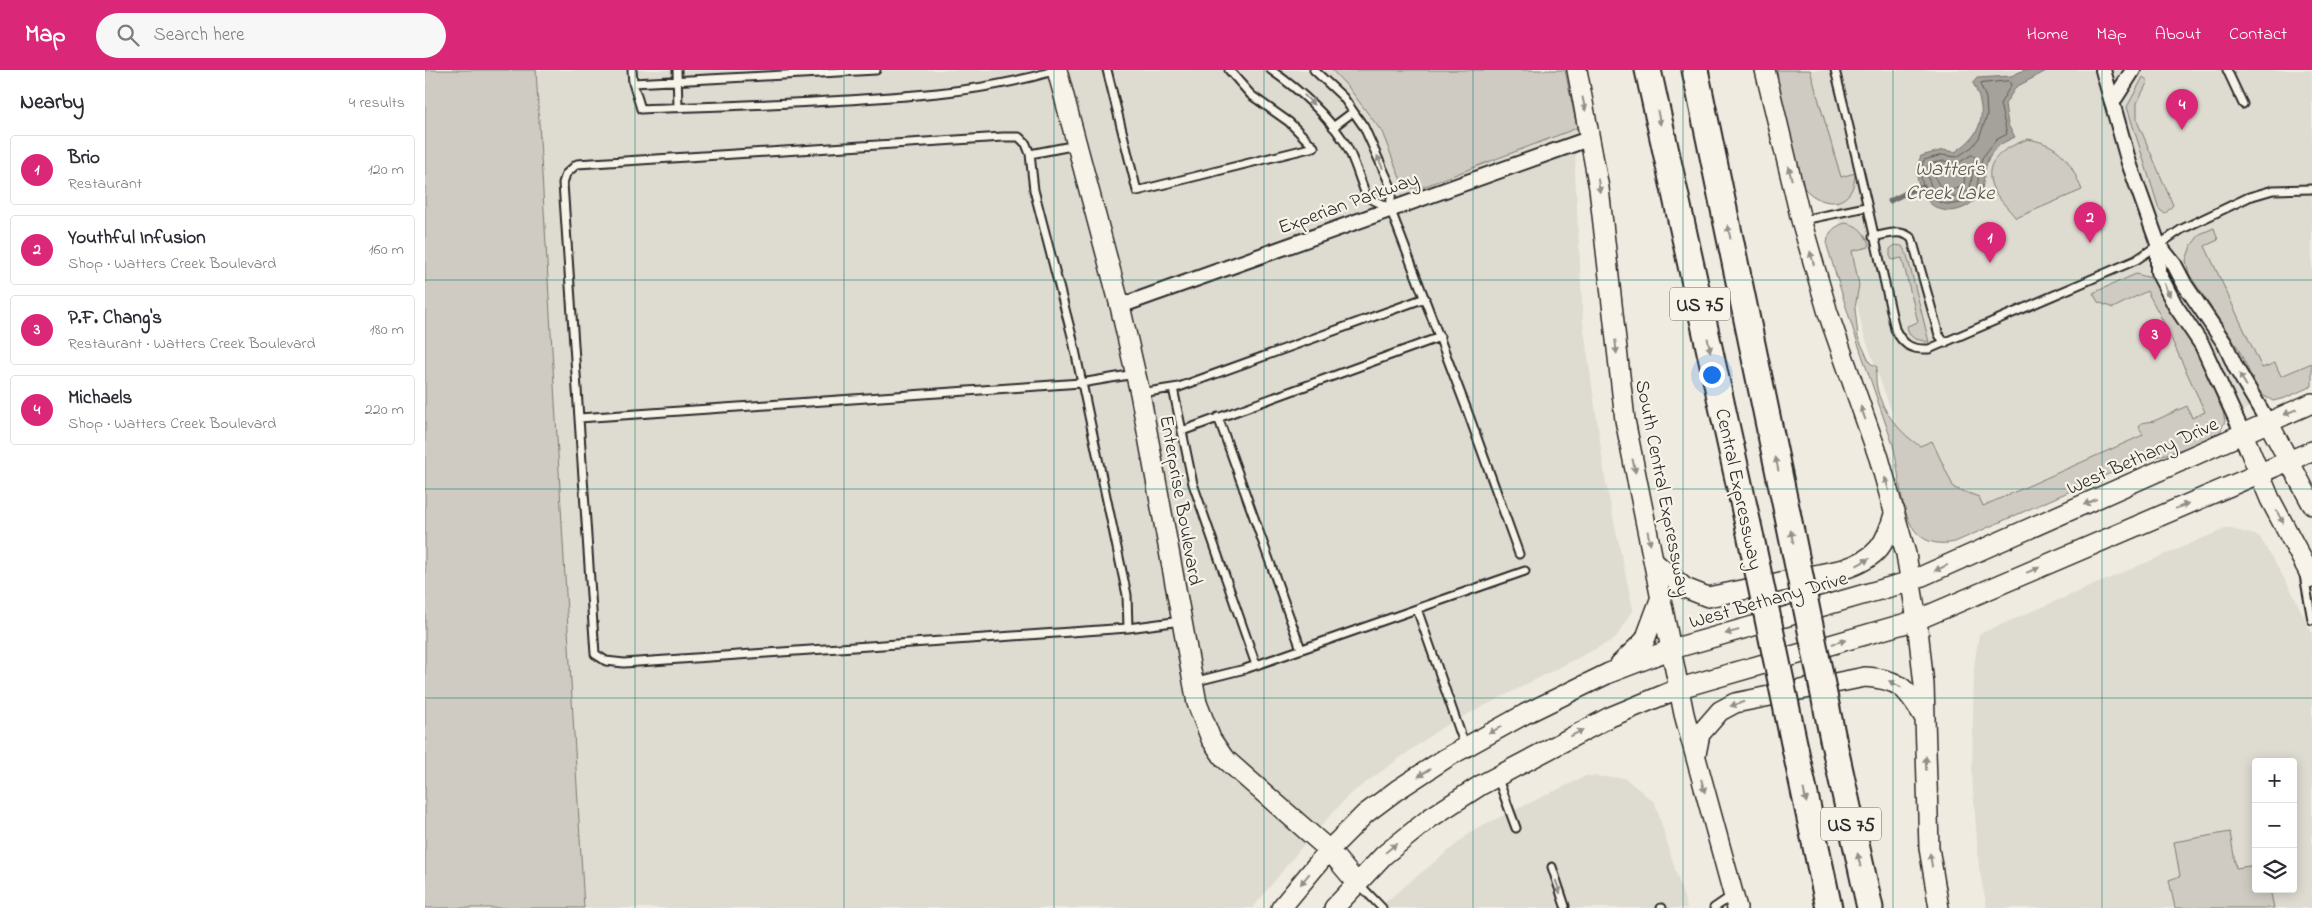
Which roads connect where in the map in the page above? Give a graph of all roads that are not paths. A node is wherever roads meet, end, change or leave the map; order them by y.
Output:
1 (632, 70) edge
2 (677, 70) edge
3 (876, 70) edge
4 (1057, 70) edge
5 (1107, 70) edge
6 (1229, 70) edge
7 (1271, 70) edge
8 (1313, 70) edge
9 (1577, 70) edge
10 (1648, 70) edge
11 (1695, 70) edge
12 (1712, 70) edge
13 (1765, 70) edge
14 (1835, 70) edge
15 (2103, 70) edge
16 (2133, 70) edge
17 (2227, 70) edge
18 (678, 81) junction
19 (633, 83) junction
20 (2112, 103) junction
21 (2243, 104) dead end
22 (678, 108) junction
23 (1353, 112) junction
24 (1333, 127) junction
25 (1591, 138) junction
26 (1077, 144) junction
27 (1711, 151) junction
28 (1030, 154) junction
29 (2312, 189) edge
30 (1866, 207) junction
31 (1390, 208) junction
32 (1801, 220) junction
33 (1873, 237) junction
34 (2158, 244) junction
35 (1425, 298) junction
36 (1120, 306) junction
37 (1439, 337) junction
38 (1945, 343) junction
39 (1136, 374) junction
40 (1081, 383) junction
41 (1173, 388) junction
42 (1140, 393) junction
43 (2312, 403) edge
44 (1218, 417) junction
45 (579, 418) junction
46 (2268, 422) junction
47 (1182, 430) junction
48 (2243, 434) junction
49 (2312, 452) edge
50 (2289, 462) junction
51 (2259, 474) junction
52 (2312, 504) edge
53 (1895, 510) junction
54 (1519, 554) dead end
55 (2303, 559) junction
56 (1655, 563) junction
57 (1525, 571) dead end
58 (2312, 578) edge
59 (1911, 581) junction
60 (1662, 596) junction
61 (1417, 609) junction
62 (1917, 620) junction
63 (2312, 620) edge
64 (1182, 621) junction
65 (1128, 628) junction
66 (1673, 649) junction
67 (1301, 650) junction
68 (1256, 665) junction
69 (1609, 673) junction
70 (1193, 682) junction
71 (1680, 688) junction
72 (1925, 720) junction
73 (1465, 747) junction
74 (1695, 759) junction
75 (1497, 776) junction
76 (1515, 828) dead end
77 (1329, 850) junction
78 (1552, 867) dead end
79 (1356, 882) junction
80 (1735, 902) edge
81 (1565, 906) dead end
82 (1281, 908) edge
83 (1334, 908) edge
84 (1382, 908) edge
85 (1713, 908) edge
86 (1829, 908) edge
87 (1870, 908) edge
88 (1939, 908) edge

1 - 19 lane
2 - 18 lane
3 - 18 lane
4 - 22 lane
4 - 26 main road, Enterprise Boulevard
5 - 6 lane
7 -> 24 lane
8 - 23 lane
9 -> 25 main road, South Central Expressway
10 -> 86 highway, Central Expressway / US 75, bridge
11 - 27 highway, Central Expressway / US 75
12 - 27 highway
32 -> 13 main road
14 - 30 lane
15 - 20 street
16 - 20 street
17 - 21 lane
18 - 19 lane
18 - 22 lane
19 - 22 lane
20 - 34 street
23 - 24 lane
31 -> 23 lane
24 - 31 lane
25 - 31 street, Experian Parkway
25 -> 56 main road, South Central Expressway
26 - 28 lane
26 - 36 main road, Enterprise Boulevard
87 -> 27 highway, Central Expressway / US 75, bridge
28 - 40 lane
28 - 45 lane
29 - 34 lane
30 - 32 lane
30 - 33 lane
31 - 35 lane
31 - 36 street, Experian Parkway
53 -> 32 main road
33 - 38 lane
33 - 38 lane
34 - 38 lane
46 -> 34 street
34 -> 48 street
35 - 37 lane
35 - 41 lane
36 - 39 main road, Enterprise Boulevard
37 - 44 lane
37 - 54 lane
39 - 40 lane
39 - 42 main road, Enterprise Boulevard
40 - 45 lane
40 - 65 lane
41 - 42 lane
41 - 47 lane
42 - 64 main road, Enterprise Boulevard
43 -> 46 main road, West Bethany Drive
44 - 47 lane
44 - 67 lane
45 - 65 lane
46 - 48 main road, West Bethany Drive
46 - 50 main road
47 - 68 lane
48 - 51 main road
48 -> 59 main road, West Bethany Drive
49 - 50 main road
50 - 51 main road
50 - 52 main road
51 -> 55 main road
62 -> 51 main road
56 -> 53 main road
53 - 59 main road
55 - 58 main road
55 - 63 lane
56 - 60 main road, South Central Expressway
57 - 61 lane
59 - 62 main road
59 -> 66 main road, West Bethany Drive
60 - 66 main road, South Central Expressway
60 - 69 main road
61 - 67 lane
61 - 73 lane
71 -> 62 main road
62 - 72 main road
64 - 65 lane
64 - 70 main road, Enterprise Boulevard
66 - 69 main road, West Bethany Drive
66 - 71 main road, South Central Expressway
67 - 68 lane
68 - 70 lane
69 -> 73 main road, West Bethany Drive
70 - 77 main road, Enterprise Boulevard
71 - 74 main road, South Central Expressway
75 -> 71 main road
72 -> 74 main road
88 -> 72 main road
73 -> 77 main road, West Bethany Drive
74 -> 80 main road, South Central Expressway
75 - 76 lane
79 -> 75 main road
77 - 79 main road, Enterprise Boulevard
77 -> 82 main road, West Bethany Drive
78 -> 81 lane
79 - 83 main road
79 - 84 lane
80 - 85 lane

